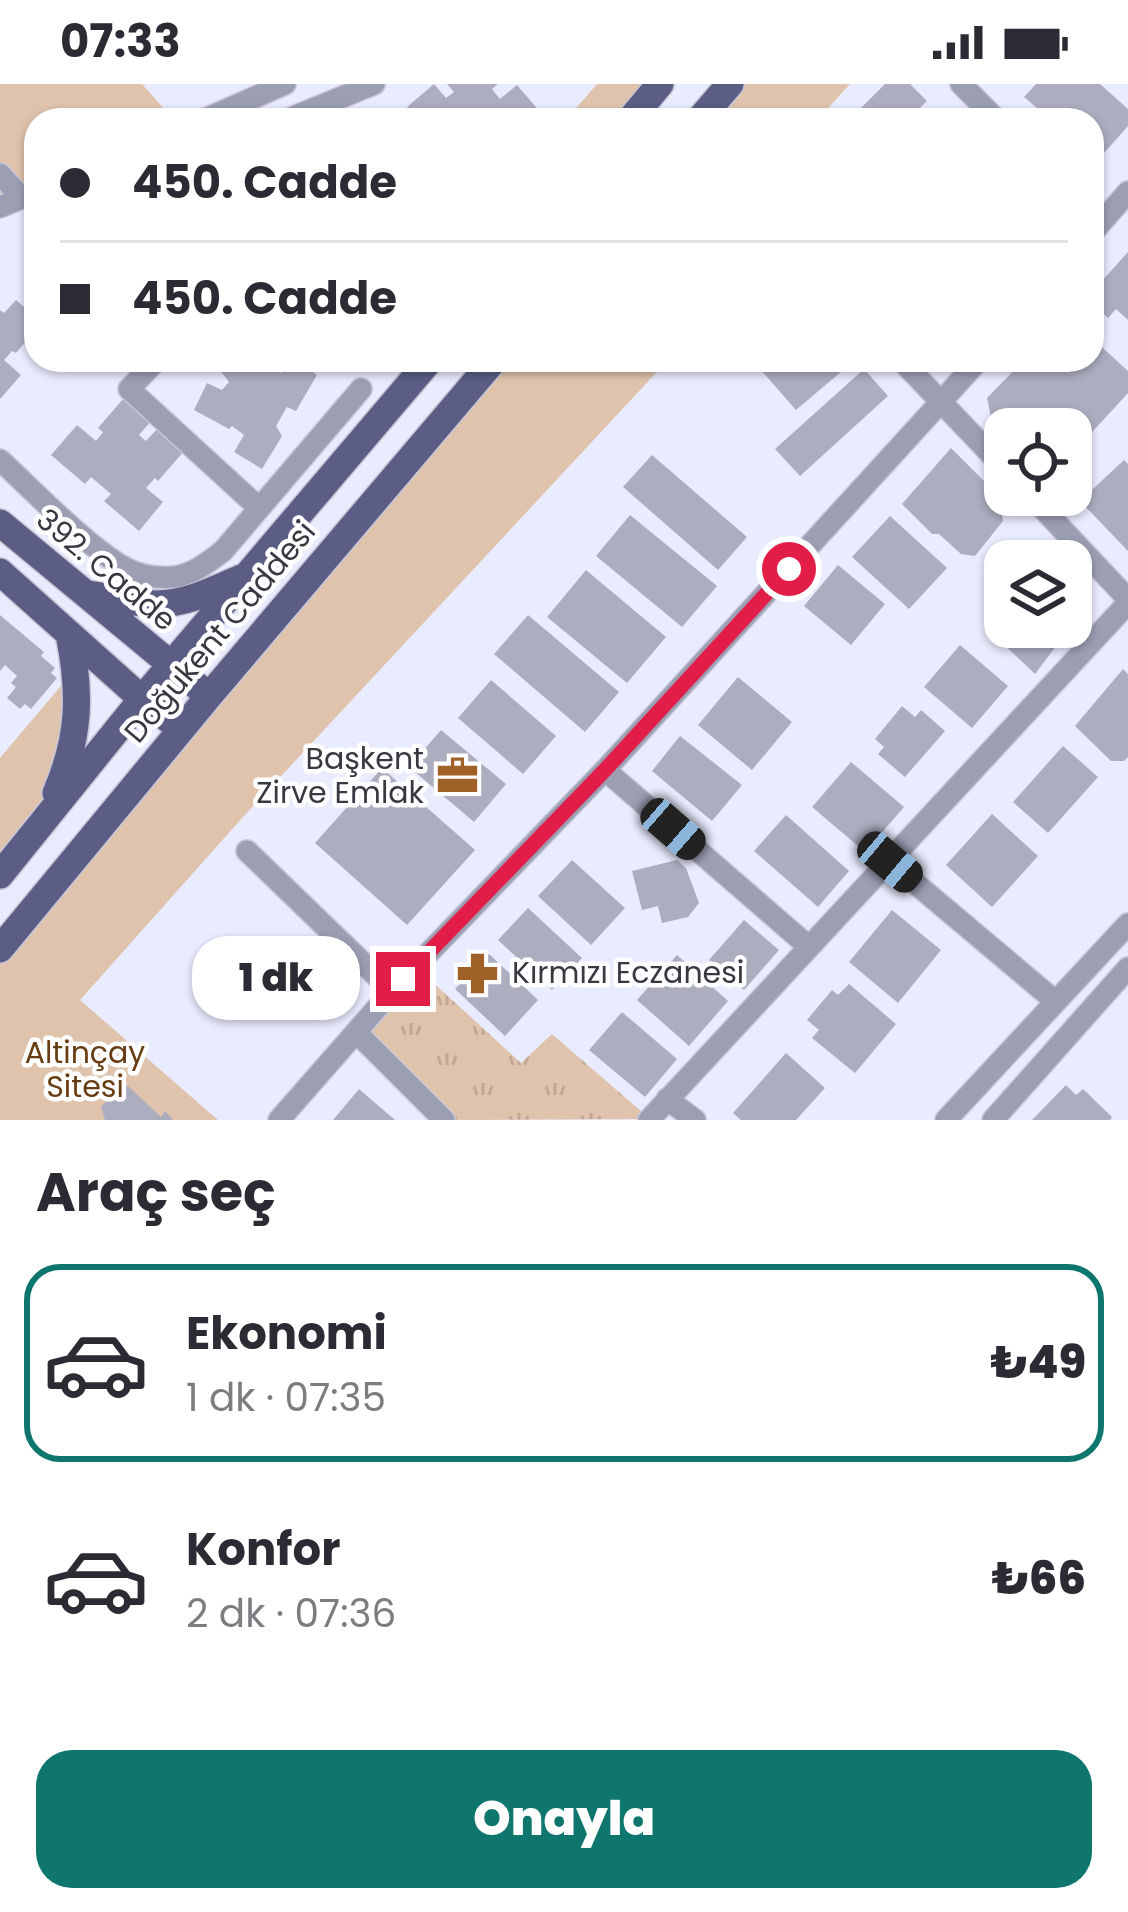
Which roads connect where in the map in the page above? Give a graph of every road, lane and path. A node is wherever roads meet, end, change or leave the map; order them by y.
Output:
1 (285, 84) edge
2 (374, 84) edge
3 (659, 84) edge
4 (730, 84) edge
5 (962, 84) edge
6 (230, 108) edge
7 (315, 108) edge
8 (640, 108) edge
9 (709, 108) edge
10 (985, 108) edge
11 (1128, 192) edge
12 (1104, 215) edge
13 (145, 372) edge
14 (420, 372) edge
15 (484, 372) edge
16 (913, 372) edge
17 (968, 372) edge
18 (361, 389) dead end
19 (942, 402) junction
20 (984, 447) edge
21 (0, 460) edge
22 (260, 508) junction
23 (1049, 516) edge
24 (0, 524) edge
25 (0, 572) edge
26 (245, 577) junction
27 (83, 593) junction
28 (1128, 601) edge
29 (69, 634) junction
30 (170, 667) junction
31 (208, 696) junction
32 (142, 699) junction
33 (182, 729) junction
34 (605, 770) junction
35 (44, 824) junction
36 (247, 851) dead end
37 (890, 862) junction
38 (0, 875) edge
39 (1128, 924) edge
40 (808, 946) junction
41 (0, 949) edge
42 (1128, 968) edge
43 (392, 991) junction
44 (1055, 1001) junction
45 (356, 1032) junction
46 (668, 1099) junction
47 (279, 1120) edge
48 (444, 1120) edge
49 (649, 1120) edge
50 (695, 1120) edge
51 (946, 1120) edge
52 (993, 1120) edge

1 - 6 street
2 - 7 street
3 - 8 main road
4 - 9 main road
5 - 10 street
11 - 12 street
13 - 22 street
14 - 26 main road, Doğukent Caddesi
15 - 31 main road, Doğukent Caddesi
16 - 19 street
17 - 19 street
18 - 22 street
19 - 20 street
19 - 34 street
21 - 22 street
23 - 28 street
24 - 27 main road, 392. Cadde
25 - 29 main road
26 - 27 main road
26 - 30 main road, Doğukent Caddesi
27 - 30 main road, 392. Cadde
28 - 37 street
29 - 32 main road
29 - 35 main road
30 - 31 main road, 392. Cadde
30 - 32 main road, Doğukent Caddesi
31 - 33 main road, Doğukent Caddesi
32 - 33 main road
32 - 35 main road, Doğukent Caddesi
33 - 41 main road, Doğukent Caddesi
34 - 40 street
34 - 43 street
35 - 38 main road, Doğukent Caddesi
36 - 43 street
37 - 40 street
37 - 44 street
39 - 44 street
40 - 46 street
42 - 52 street
43 - 45 street
44 - 51 street
45 - 47 street
45 - 48 street
46 - 49 street
46 - 50 street

